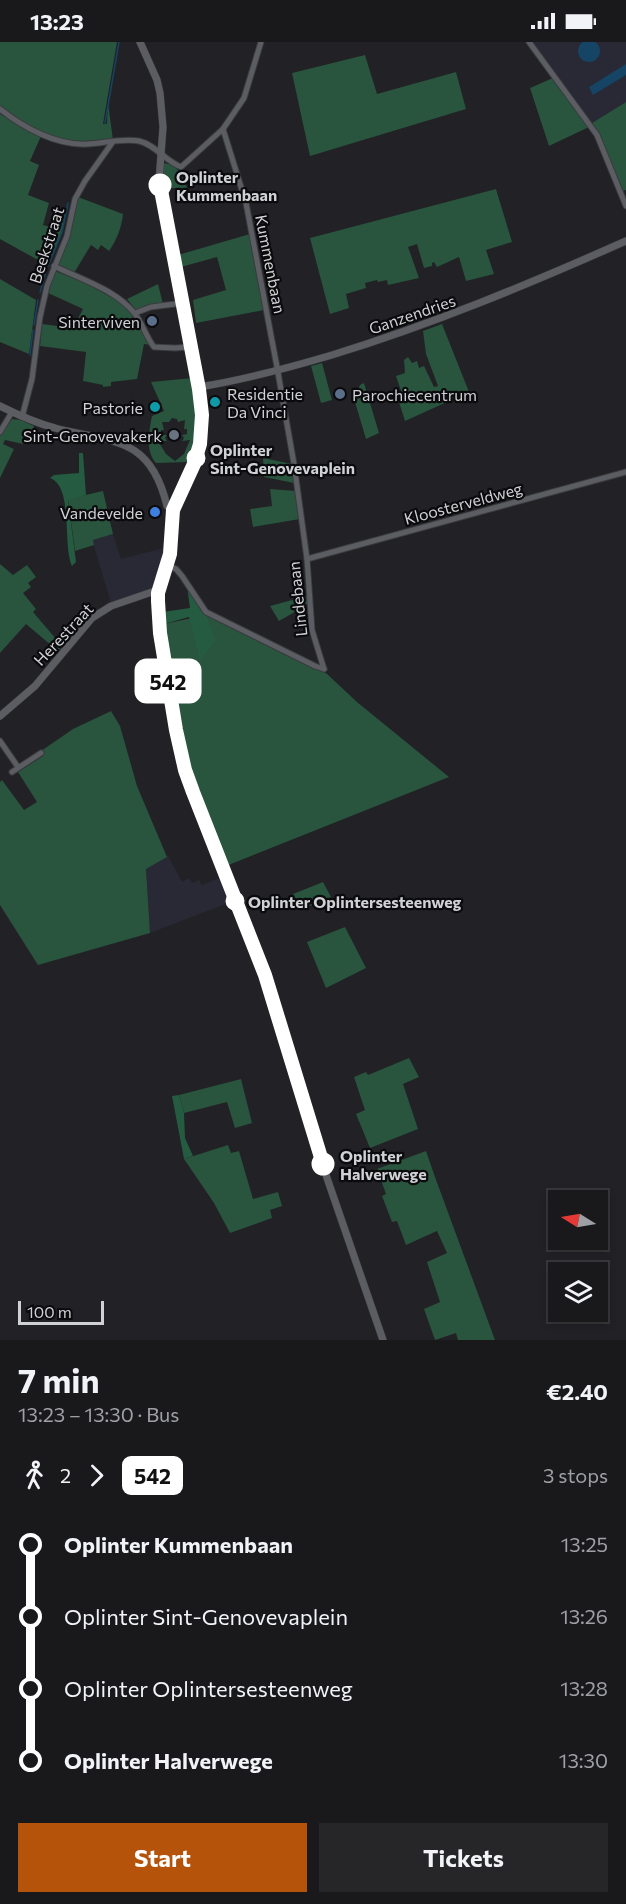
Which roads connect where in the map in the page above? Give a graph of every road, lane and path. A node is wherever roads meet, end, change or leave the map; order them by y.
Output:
1 (140, 42) edge
2 (261, 42) edge
3 (529, 42) edge
4 (0, 109) edge
5 (223, 129) junction
6 (112, 143) junction
7 (160, 154) junction
8 (626, 206) edge
9 (626, 241) edge
10 (54, 266) junction
11 (183, 303) junction
12 (135, 313) junction
13 (190, 347) junction
14 (276, 371) junction
15 (199, 387) junction
16 (0, 406) edge
17 (12, 412) junction
18 (22, 417) junction
19 (0, 432) edge
20 (626, 472) edge
21 (173, 510) junction
22 (307, 559) junction
23 (167, 565) junction
24 (158, 593) junction
25 (0, 716) edge
26 (0, 741) edge
27 (41, 753) dead end
28 (18, 767) junction
29 (12, 772) dead end
30 (383, 1340) edge

1 - 7 street
2 - 5 street
3 - 8 street
4 - 6 street
5 - 7 street
5 - 14 street, Kummenbaan
6 - 7 street
6 - 10 street, Beekstraat
7 - 11 street
9 - 14 street, Ganzendries
10 - 12 street
10 - 18 street, Beekstraat
11 - 12 street
11 - 13 street
12 - 13 street
13 - 15 street
14 - 15 street, Ganzendries
14 - 22 street, Lindebaan
15 - 21 street
16 - 17 street
17 - 18 street
17 - 19 street
18 - 21 street
20 - 22 street, Kloosterveldweg
21 - 23 street
22 - 23 street, Lindebaan
23 - 24 street
24 - 25 street, Herestraat
24 - 30 street
26 - 28 street
27 - 28 street
28 - 29 street

